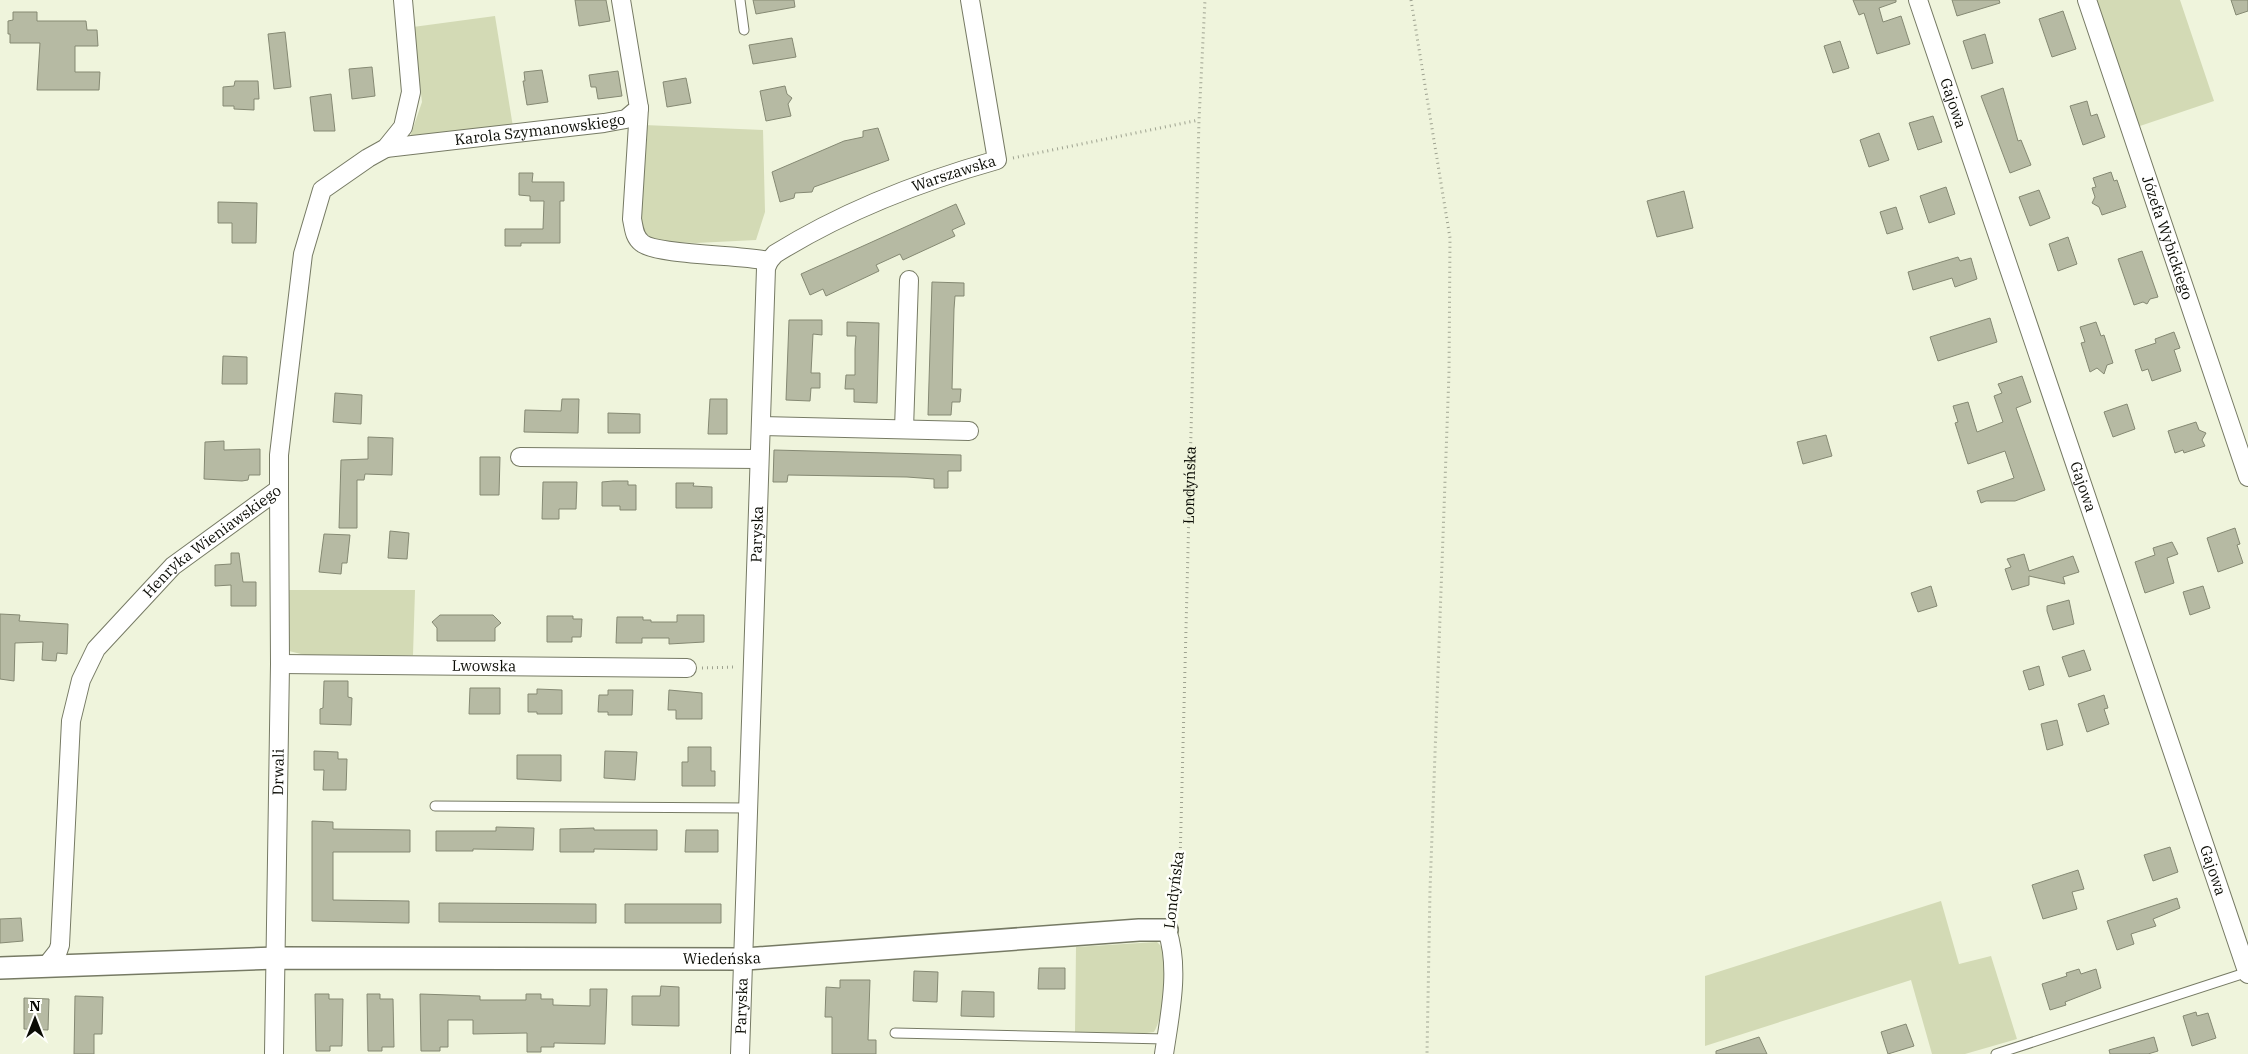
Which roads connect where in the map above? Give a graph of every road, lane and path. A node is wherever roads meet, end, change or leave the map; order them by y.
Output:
1 (403, 0) edge
2 (621, 0) edge
3 (740, 0) edge
4 (970, 0) edge
5 (1205, 0) edge
6 (1411, 0) edge
7 (1918, 0) edge
8 (2087, 0) edge
9 (744, 30) dead end
10 (640, 108) junction
11 (1199, 120) junction
12 (386, 148) junction
13 (997, 160) junction
14 (768, 261) junction
15 (909, 280) dead end
16 (761, 426) junction
17 (904, 429) junction
18 (969, 432) dead end
19 (520, 457) dead end
20 (760, 459) junction
21 (2248, 477) edge
22 (279, 489) junction
23 (280, 664) junction
24 (742, 667) dead end
25 (687, 668) joint
26 (436, 806) dead end
27 (749, 808) junction
28 (1167, 930) junction
29 (277, 958) junction
30 (745, 959) junction
31 (47, 965) junction
32 (0, 968) edge
33 (2248, 973) edge
34 (895, 1033) dead end
35 (1165, 1047) edge
36 (274, 1054) edge
37 (740, 1054) edge
38 (1427, 1054) edge
39 (1996, 1054) edge

1 - 12 street, Henryka Wieniawskiego
2 - 10 street, Karola Szymanowskiego
3 - 9 lane
4 - 13 street, Warszawska
5 - 11 path, Londyńska
6 - 38 path
7 - 33 street, Gajowa
8 - 21 street, Józefa Wybickiego
10 - 12 street, Karola Szymanowskiego
10 - 14 street
11 - 13 path
11 - 28 path, Londyńska
12 - 22 street, Henryka Wieniawskiego
13 - 14 street, Warszawska
14 - 16 street, Paryska
15 - 17 street
16 - 17 street
16 - 20 street, Paryska
17 - 18 street
19 - 20 street
20 - 27 street, Paryska
22 - 23 street, Drwali
22 - 31 street, Henryka Wieniawskiego
23 - 25 street, Lwowska
23 - 29 street, Drwali
24 - 25 path
26 - 27 lane
27 - 30 street, Paryska
28 - 30 street, Wiedeńska
28 - 35 street, Londyńska
29 - 30 street, Wiedeńska
29 - 31 street, Wiedeńska
29 - 36 street, Drwali
30 - 37 street, Paryska
31 - 32 street
33 - 39 lane
34 - 35 lane

